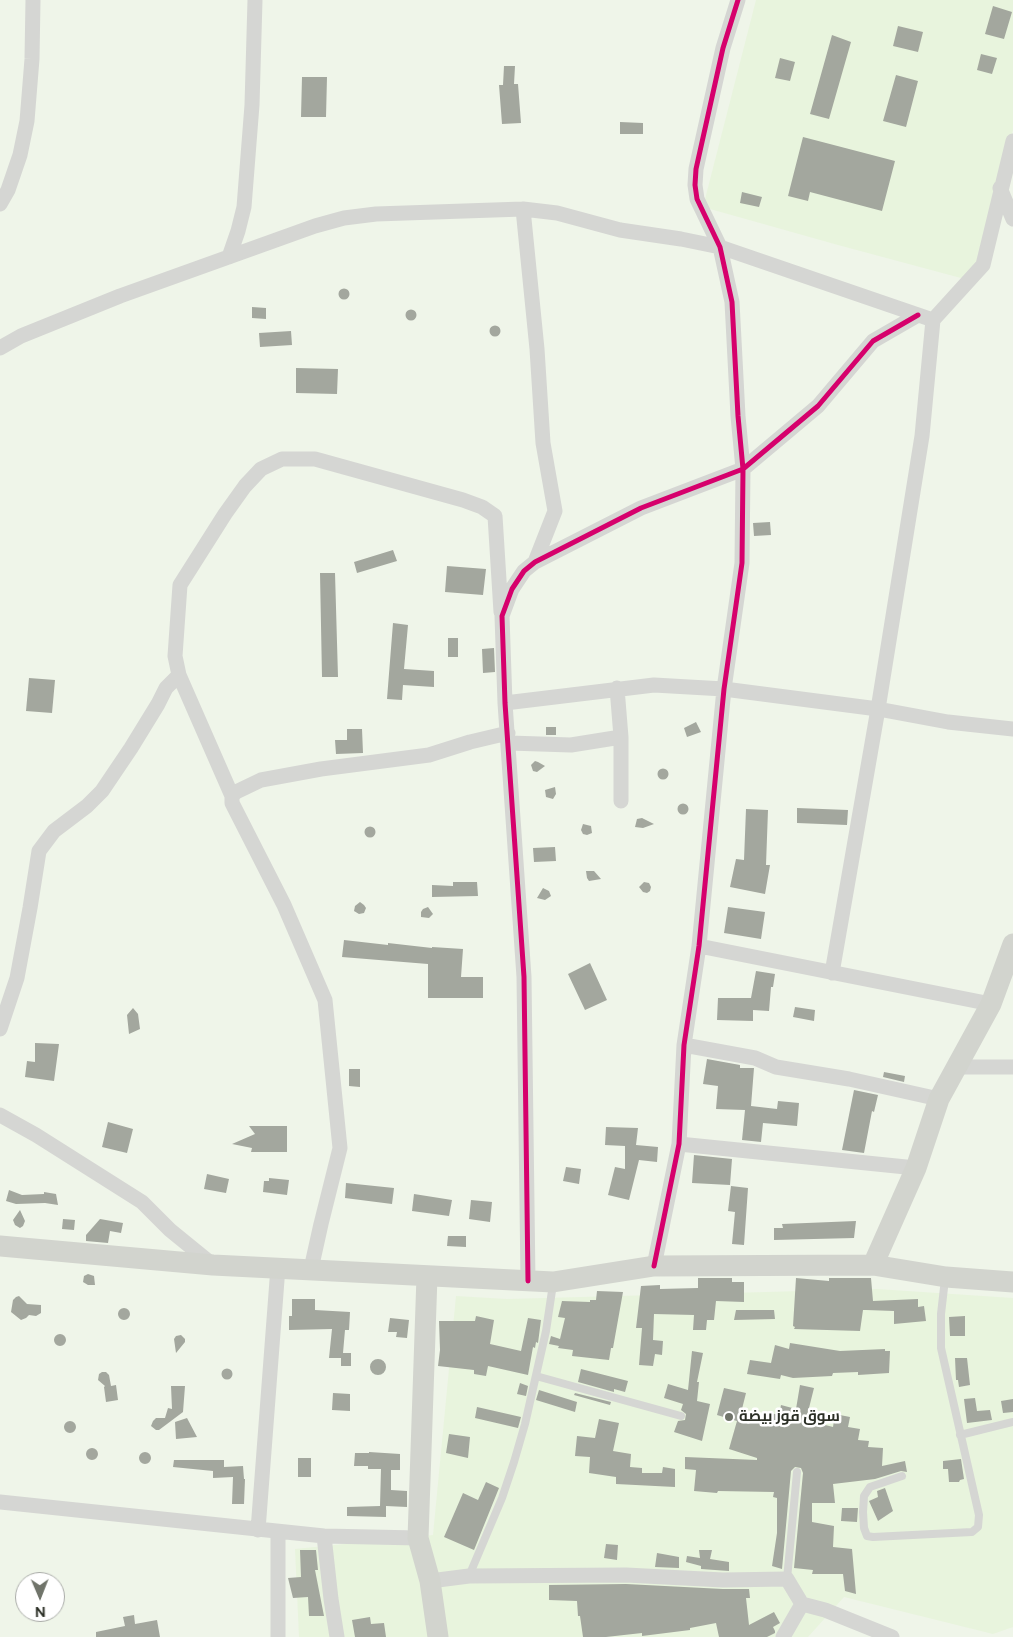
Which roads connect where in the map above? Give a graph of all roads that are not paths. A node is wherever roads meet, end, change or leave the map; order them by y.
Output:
1 (33, 0) edge
2 (255, 0) edge
3 (738, 0) edge
4 (1013, 140) edge
5 (1000, 188) junction
6 (0, 204) edge
7 (523, 208) junction
8 (1013, 219) edge
9 (720, 247) junction
10 (228, 257) junction
11 (918, 315) junction
12 (933, 320) junction
13 (0, 348) edge
14 (743, 469) junction
15 (535, 562) junction
16 (502, 616) junction
17 (179, 674) junction
18 (617, 688) junction
19 (724, 688) junction
20 (505, 703) junction
21 (878, 709) junction
22 (1013, 729) edge
23 (621, 737) junction
24 (508, 738) junction
25 (232, 796) junction
26 (621, 801) dead end
27 (1013, 944) edge
28 (699, 946) junction
29 (832, 973) junction
30 (991, 1004) junction
31 (0, 1029) edge
32 (684, 1045) junction
33 (957, 1067) junction
34 (1013, 1067) edge
35 (939, 1099) junction
36 (0, 1115) edge
37 (679, 1144) junction
38 (916, 1168) junction
39 (0, 1246) edge
40 (213, 1265) junction
41 (873, 1265) junction
42 (654, 1266) junction
43 (278, 1267) junction
44 (311, 1269) junction
45 (427, 1276) junction
46 (946, 1276) junction
47 (528, 1281) junction
48 (553, 1282) junction
49 (1013, 1282) edge
50 (536, 1376) junction
51 (681, 1416) dead end
52 (1013, 1422) edge
53 (960, 1435) junction
54 (797, 1472) dead end
55 (902, 1476) dead end
56 (0, 1502) edge
57 (258, 1530) junction
58 (278, 1532) junction
59 (324, 1536) junction
60 (418, 1538) junction
61 (469, 1576) junction
62 (787, 1579) junction
63 (430, 1581) junction
64 (802, 1604) junction
65 (278, 1637) edge
66 (337, 1637) edge
67 (438, 1637) edge
68 (783, 1637) edge
69 (892, 1637) edge

1 - 6 street
2 - 10 street
3 - 9 street
4 - 5 street
5 - 8 street
5 - 12 street
7 - 9 street
7 - 10 street
7 - 15 street
9 - 11 street
9 - 14 street
10 - 13 street
11 - 12 street
11 - 14 street
12 - 21 street
14 - 15 street
14 - 19 street
15 - 16 street
16 - 17 street
16 - 20 street
17 - 25 street
17 - 31 street
18 - 19 street
18 - 20 street
18 - 23 street
19 - 21 street
19 - 28 street
20 - 24 street
21 - 22 street
21 - 29 street
23 - 24 street
23 - 26 street
24 - 25 street
24 - 47 street
25 - 44 street
27 - 30 main road
28 - 29 street
28 - 32 street
29 - 30 street
30 - 33 main road
32 - 35 street
32 - 37 street
33 - 34 street
33 - 35 main road
35 - 38 main road
36 - 40 street
37 - 38 street
37 - 42 street
38 - 41 main road
39 - 40 main road
40 - 43 main road
41 - 42 main road
41 - 46 main road
42 - 48 main road
43 - 44 main road
43 - 57 street
44 - 45 main road
45 - 47 main road
45 - 60 main road
46 - 49 main road
46 - 53 lane
47 - 48 main road
48 - 50 lane
50 - 51 lane
50 - 61 lane
52 - 53 lane
53 - 55 lane
54 - 62 lane
56 - 57 street
57 - 58 street
58 - 59 street
58 - 65 street
59 - 60 street
59 - 66 street
60 - 63 main road
61 - 62 street
61 - 63 street
62 - 64 street
63 - 67 main road
64 - 68 street
64 - 69 street

